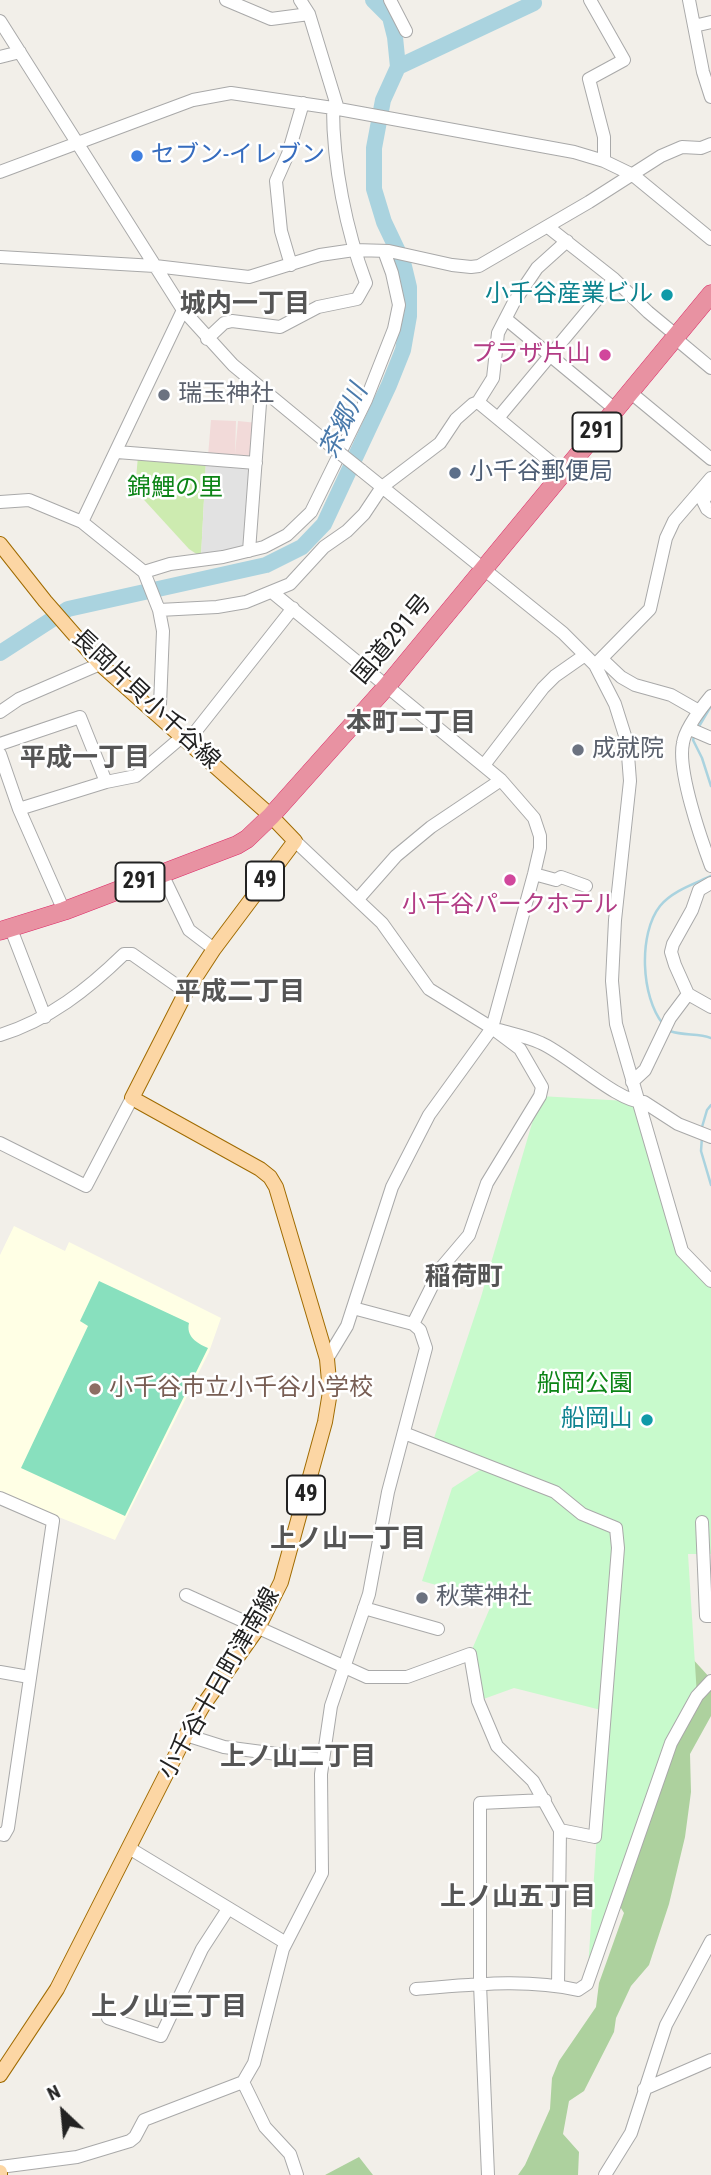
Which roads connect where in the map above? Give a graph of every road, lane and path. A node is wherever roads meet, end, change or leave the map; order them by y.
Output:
1 (226, 0) edge
2 (300, 0) edge
3 (390, 0) edge
4 (590, 0) edge
5 (689, 0) edge
6 (309, 14) junction
7 (0, 21) edge
8 (711, 22) edge
9 (694, 26) junction
10 (406, 31) dead end
11 (20, 52) junction
12 (0, 58) edge
13 (0, 65) edge
14 (711, 97) edge
15 (303, 103) junction
16 (335, 109) junction
17 (79, 143) junction
18 (711, 144) edge
19 (604, 162) junction
20 (0, 172) edge
21 (633, 175) junction
22 (548, 227) junction
23 (711, 239) edge
24 (567, 241) junction
25 (354, 250) junction
26 (386, 251) junction
27 (0, 257) edge
28 (291, 265) junction
29 (155, 266) junction
30 (614, 279) junction
31 (711, 295) edge
32 (183, 310) junction
33 (506, 319) junction
34 (676, 337) junction
35 (207, 339) junction
36 (550, 356) junction
37 (711, 368) edge
38 (261, 390) junction
39 (630, 392) junction
40 (478, 402) junction
41 (616, 410) junction
42 (498, 418) junction
43 (117, 452) junction
44 (711, 459) edge
45 (256, 463) junction
46 (564, 473) junction
47 (711, 478) edge
48 (382, 487) junction
49 (711, 491) edge
50 (0, 502) edge
51 (711, 512) edge
52 (82, 522) junction
53 (0, 544) edge
54 (249, 551) junction
55 (484, 570) junction
56 (145, 574) junction
57 (272, 592) junction
58 (293, 608) junction
59 (159, 610) junction
60 (585, 654) junction
61 (598, 662) junction
62 (100, 664) junction
63 (387, 686) junction
64 (711, 696) edge
65 (699, 710) junction
66 (0, 712) edge
67 (155, 714) junction
68 (698, 733) edge
69 (185, 739) junction
70 (0, 744) edge
71 (0, 754) edge
72 (484, 765) junction
73 (501, 780) junction
74 (106, 782) junction
75 (19, 809) junction
76 (271, 816) junction
77 (295, 841) junction
78 (711, 866) edge
79 (162, 874) junction
80 (534, 874) junction
81 (711, 883) edge
82 (586, 886) dead end
83 (358, 899) junction
84 (64, 911) junction
85 (5, 930) edge
86 (215, 949) junction
87 (186, 992) junction
88 (688, 994) junction
89 (711, 1007) edge
90 (45, 1017) junction
91 (492, 1028) junction
92 (0, 1035) edge
93 (632, 1082) junction
94 (132, 1098) junction
95 (638, 1102) junction
96 (704, 1134) edge
97 (0, 1143) edge
98 (711, 1281) edge
99 (353, 1308) junction
100 (414, 1324) junction
101 (327, 1359) junction
102 (404, 1433) junction
103 (0, 1498) edge
104 (702, 1522) dead end
105 (186, 1595) dead end
106 (364, 1608) junction
107 (711, 1616) edge
108 (258, 1628) junction
109 (438, 1629) dead end
110 (343, 1668) junction
111 (0, 1672) edge
112 (29, 1677) junction
113 (711, 1681) edge
114 (186, 1735) junction
115 (323, 1760) junction
116 (545, 1800) junction
117 (560, 1830) junction
118 (0, 1834) edge
119 (129, 1847) junction
120 (228, 1909) junction
121 (711, 1941) edge
122 (286, 1943) junction
123 (480, 1984) junction
124 (558, 1986) junction
125 (415, 1989) dead end
126 (108, 2018) dead end
127 (711, 2060) edge
128 (0, 2075) edge
129 (243, 2082) junction
130 (644, 2089) junction
131 (0, 2167) edge
132 (297, 2175) edge
133 (488, 2175) edge
134 (606, 2175) edge

1 - 6 street
2 - 6 street
3 - 10 street
4 - 19 street
5 - 9 street
6 - 16 street
7 - 11 street
8 - 9 street
9 - 14 street
11 - 12 street
11 - 17 street
12 - 13 street
15 - 16 street
15 - 17 street
15 - 28 street
16 - 19 street
16 - 25 street
17 - 20 street
17 - 29 street
18 - 21 street
19 - 21 street
21 - 22 street
21 - 23 street
22 - 24 street
22 - 26 street
24 - 30 street
24 - 33 street
25 - 26 street
25 - 28 street
25 - 35 street
26 - 54 street
27 - 29 street
28 - 29 street
29 - 32 street
30 - 34 street
30 - 36 street
31 - 34 highway, 国道291号 / 291
32 - 35 street
32 - 43 street
33 - 36 street
33 - 40 street
34 - 37 street
34 - 39 highway, 国道291号 / 291
35 - 38 street
36 - 41 street
36 - 42 street
38 - 45 street
38 - 48 street, bridge
39 - 41 highway, 国道291号 / 291
39 - 44 street
40 - 42 street
40 - 48 street
41 - 46 highway, 国道291号 / 291
42 - 46 street
43 - 45 street
43 - 52 street
45 - 54 street
46 - 55 highway, 国道291号 / 291
47 - 61 street
48 - 55 street
48 - 57 street
49 - 51 street
50 - 52 street
52 - 56 street
53 - 62 main road, 長岡片貝小千谷線
54 - 56 street
55 - 60 street
55 - 63 highway, 国道291号 / 291
56 - 59 street
57 - 58 street
57 - 59 street
58 - 63 street
58 - 69 street
59 - 67 street
60 - 61 street
60 - 72 street
61 - 65 street
61 - 93 street
62 - 66 street
62 - 67 main road, 長岡片貝小千谷線
63 - 72 street
63 - 76 highway, 国道291号 / 291
64 - 65 street
65 - 68 street
67 - 69 main road, 長岡片貝小千谷線
68 - 78 street
69 - 74 street
69 - 76 main road, 長岡片貝小千谷線
70 - 74 street
71 - 75 street
72 - 73 street
73 - 80 street
73 - 83 street
74 - 75 street
75 - 84 street
76 - 77 main road, 49
76 - 79 highway, 国道291号 / 291
77 - 83 street
77 - 86 main road, 49
79 - 84 highway, 国道291号 / 291
79 - 86 street
80 - 82 street
80 - 91 street
81 - 88 street
83 - 91 street
84 - 85 highway, 国道291号 / 291
85 - 90 street
86 - 87 main road, 49
87 - 90 street
87 - 94 main road, 49
88 - 89 street
88 - 93 street
90 - 92 street
91 - 95 street
91 - 99 street
91 - 100 street
93 - 95 street
94 - 97 street
94 - 101 main road, 小千谷十日町津南線 / 49
95 - 96 street
95 - 98 street
99 - 100 street
99 - 101 street
100 - 102 street
101 - 108 main road, 小千谷十日町津南線 / 49
102 - 106 street
102 - 117 street
103 - 112 street
104 - 107 street
105 - 108 street
106 - 109 street
106 - 110 street
108 - 110 street
108 - 114 main road, 小千谷十日町津南線 / 49
110 - 115 street
110 - 116 street
111 - 112 street
112 - 118 street
113 - 124 street
114 - 115 street
114 - 119 main road, 小千谷十日町津南線 / 49
115 - 122 street
116 - 117 street
116 - 123 street
117 - 124 street
119 - 120 street
119 - 128 main road, 小千谷十日町津南線 / 49
120 - 122 street
120 - 126 street
121 - 130 street
122 - 129 street
123 - 124 street
123 - 125 street
123 - 133 street
127 - 130 street
129 - 131 street
129 - 132 street
130 - 134 street

